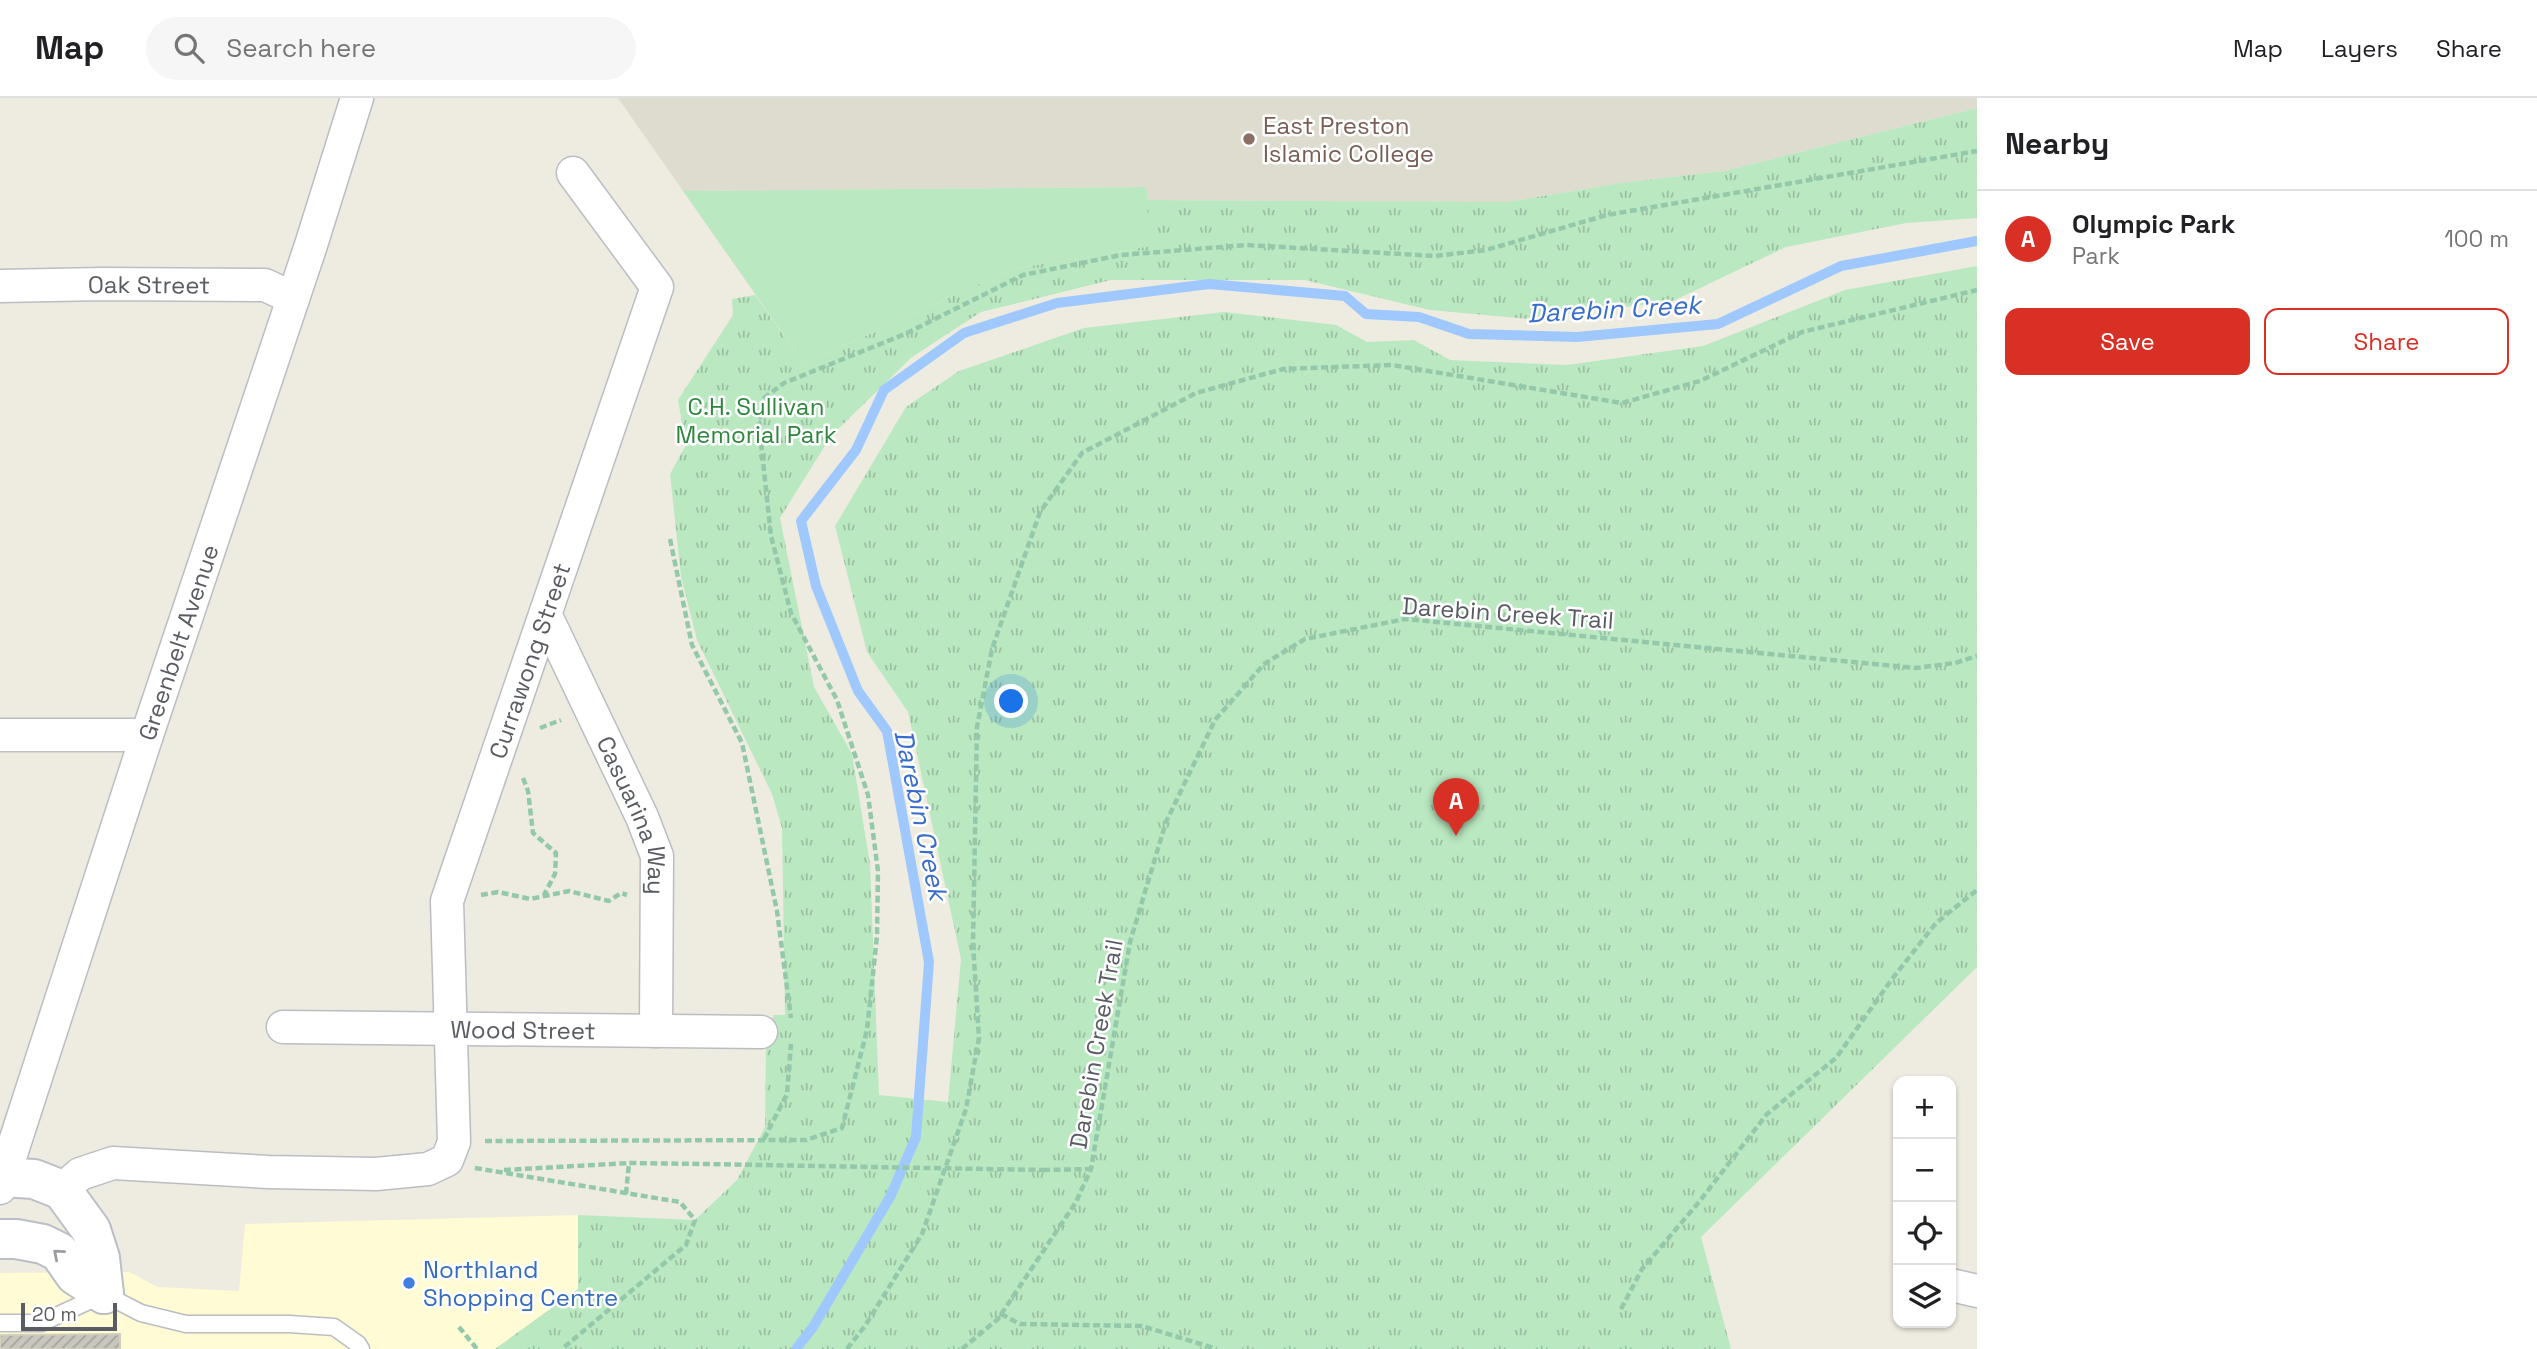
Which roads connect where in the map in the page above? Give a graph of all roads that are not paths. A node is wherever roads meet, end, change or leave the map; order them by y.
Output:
1 (357, 98) edge
2 (573, 173) dead end
3 (0, 286) edge
4 (293, 298) junction
5 (545, 616) junction
6 (0, 735) edge
7 (147, 735) junction
8 (282, 1027) dead end
9 (451, 1030) junction
10 (656, 1031) junction
11 (761, 1032) dead end
12 (1, 1181) edge
13 (62, 1191) junction
14 (8, 1239) edge
15 (1956, 1286) edge
16 (1977, 1291) edge
17 (104, 1294) junction
18 (0, 1323) edge
19 (361, 1349) edge

1 - 4 street, Greenbelt Avenue
2 - 5 street, Currawong Street
3 - 4 street, Oak Street
4 - 7 street, Greenbelt Avenue
5 - 9 street, Currawong Street
5 - 10 street, Casuarina Way
6 - 7 street
7 - 12 street, Greenbelt Avenue
8 - 9 street, Wood Street
9 - 10 street, Wood Street
9 - 13 street, Currawong Street
10 - 11 street, Wood Street
12 - 13 street
13 - 14 street
13 - 17 street
17 -> 14 street
15 - 16 street
17 - 18 lane
17 - 19 lane

